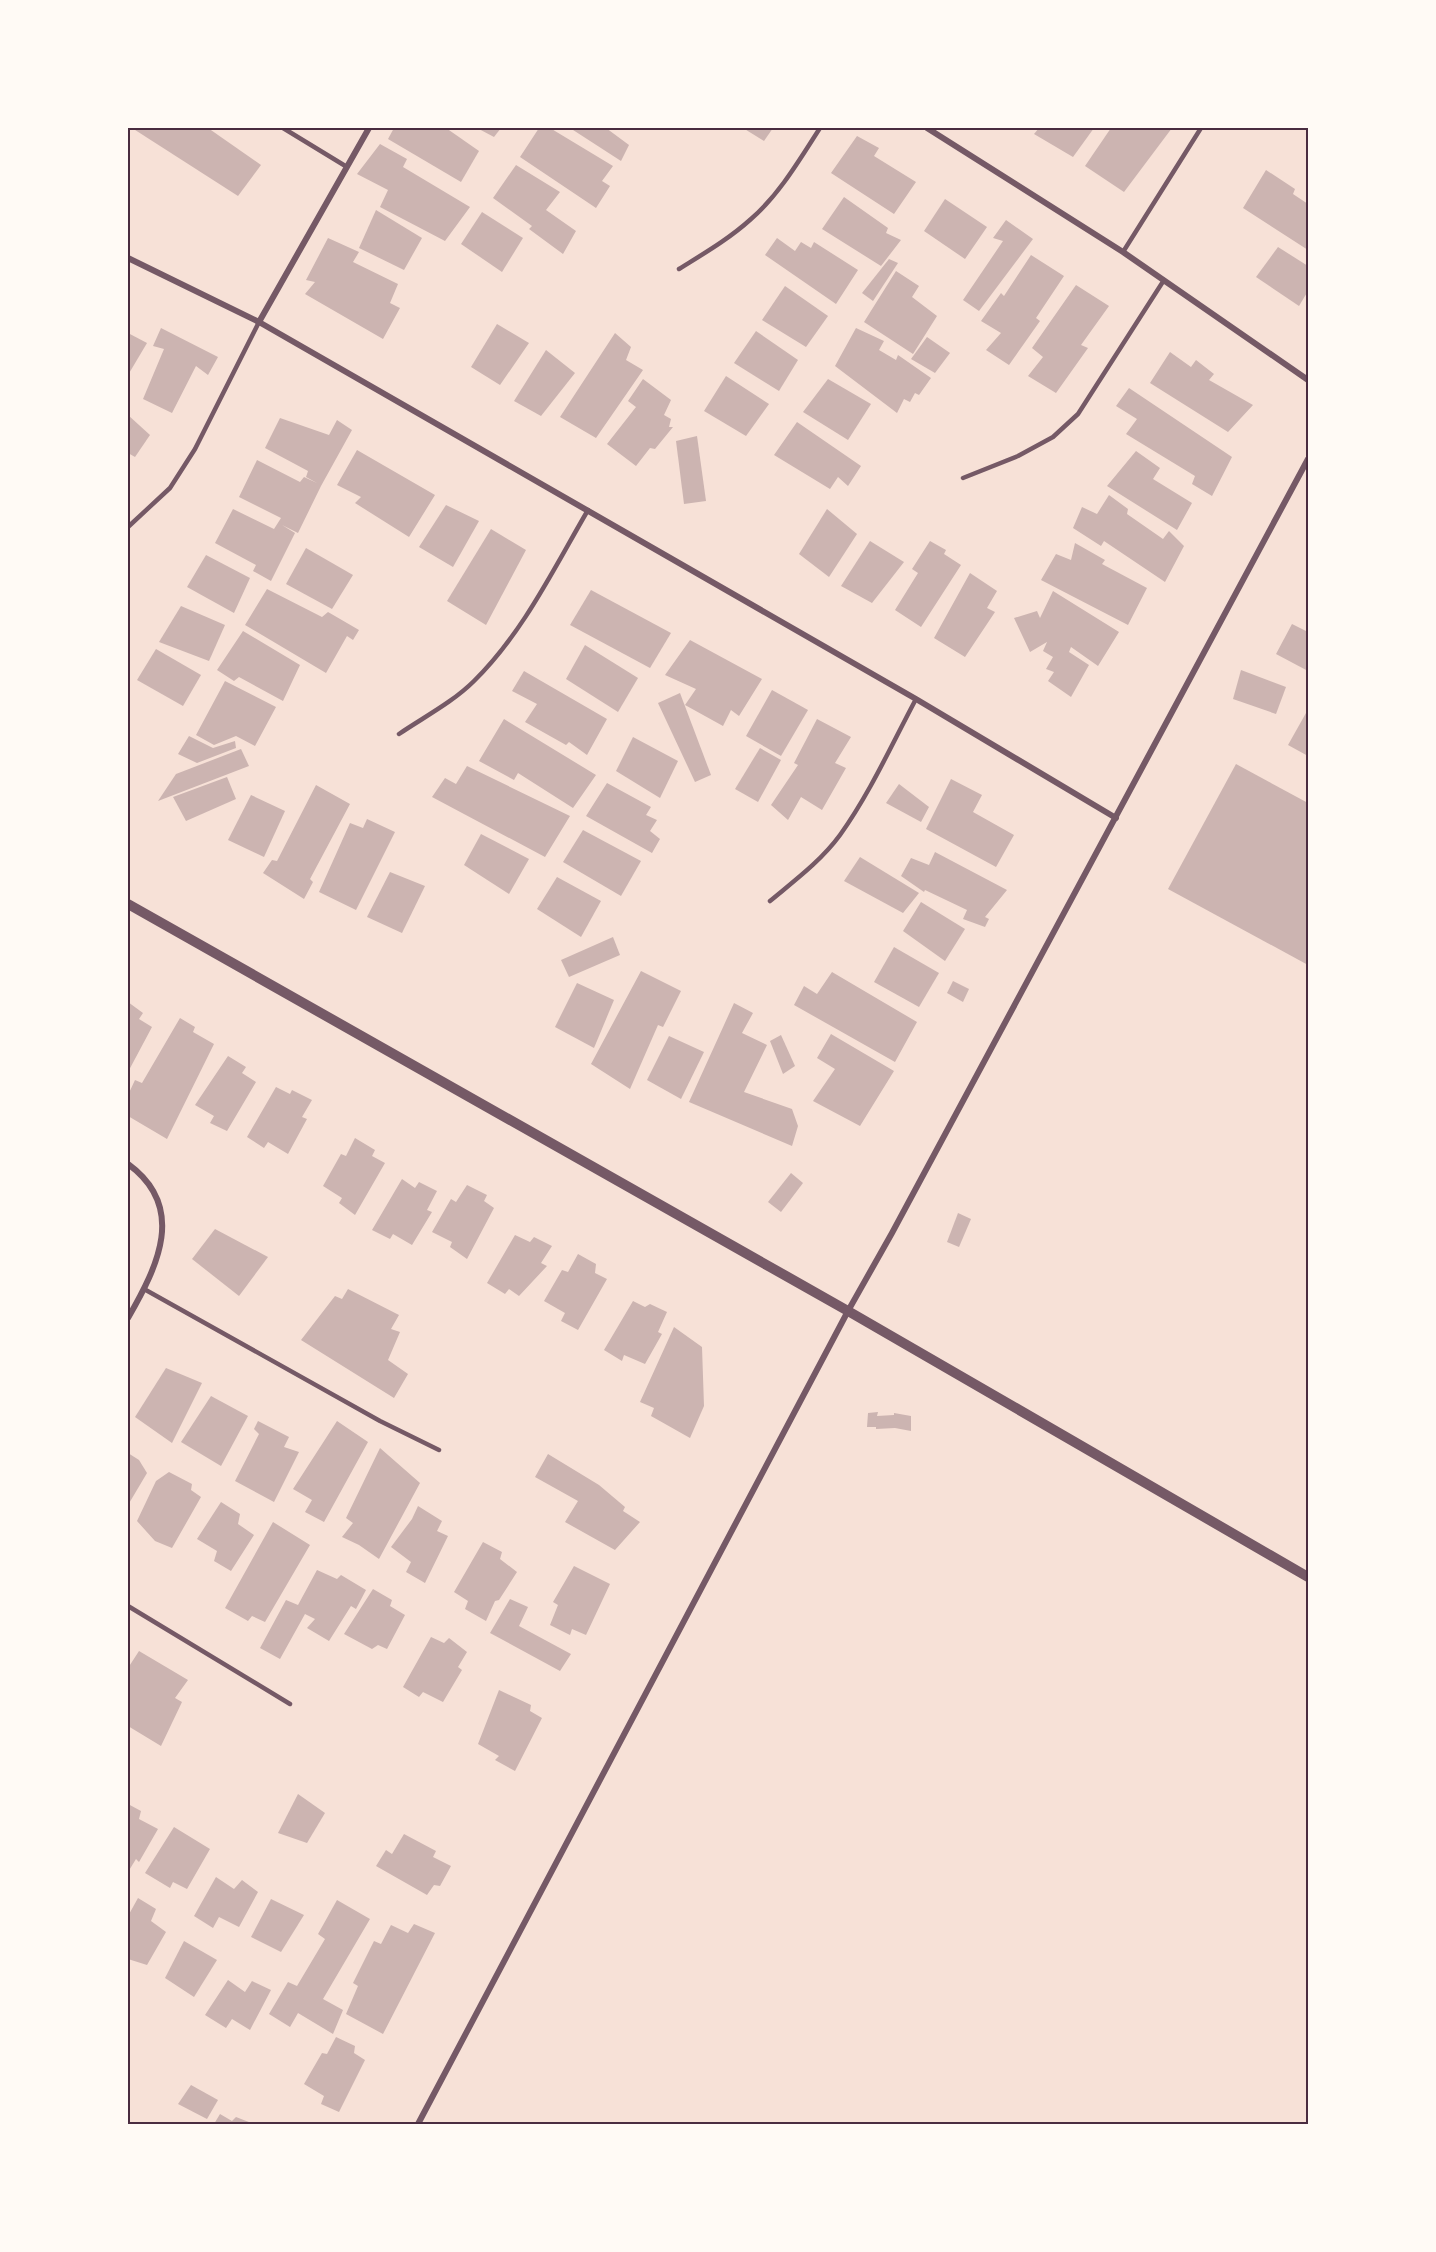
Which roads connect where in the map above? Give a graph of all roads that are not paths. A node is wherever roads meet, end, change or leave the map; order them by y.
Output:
1 (283, 128) edge
2 (369, 128) edge
3 (820, 128) edge
4 (927, 128) edge
5 (1201, 128) edge
6 (347, 167) junction
7 (1123, 252) junction
8 (128, 258) edge
9 (679, 269) dead end
10 (1164, 280) junction
11 (259, 322) junction
12 (1308, 380) edge
13 (1308, 459) edge
14 (963, 478) dead end
15 (588, 510) junction
16 (128, 527) edge
17 (916, 699) junction
18 (399, 734) dead end
19 (1116, 818) junction
20 (770, 901) dead end
21 (128, 904) edge
22 (128, 1164) edge
23 (144, 1290) junction
24 (848, 1311) junction
25 (128, 1318) edge
26 (439, 1450) dead end
27 (1308, 1576) edge
28 (128, 1606) edge
29 (290, 1704) dead end
30 (418, 2124) edge

1 - 6 lane
2 - 6 street
3 - 9 lane
4 - 7 street
5 - 7 lane
6 - 11 street
7 - 10 street
8 - 11 street
10 - 12 street
10 - 14 lane
11 - 15 street
11 - 16 lane
13 - 19 street
15 - 17 street
15 - 18 lane
17 - 19 street
17 - 20 lane
19 - 24 street
21 - 24 street
22 - 23 street
23 - 25 street
23 - 26 lane
24 - 27 street
24 - 30 street
28 - 29 lane

